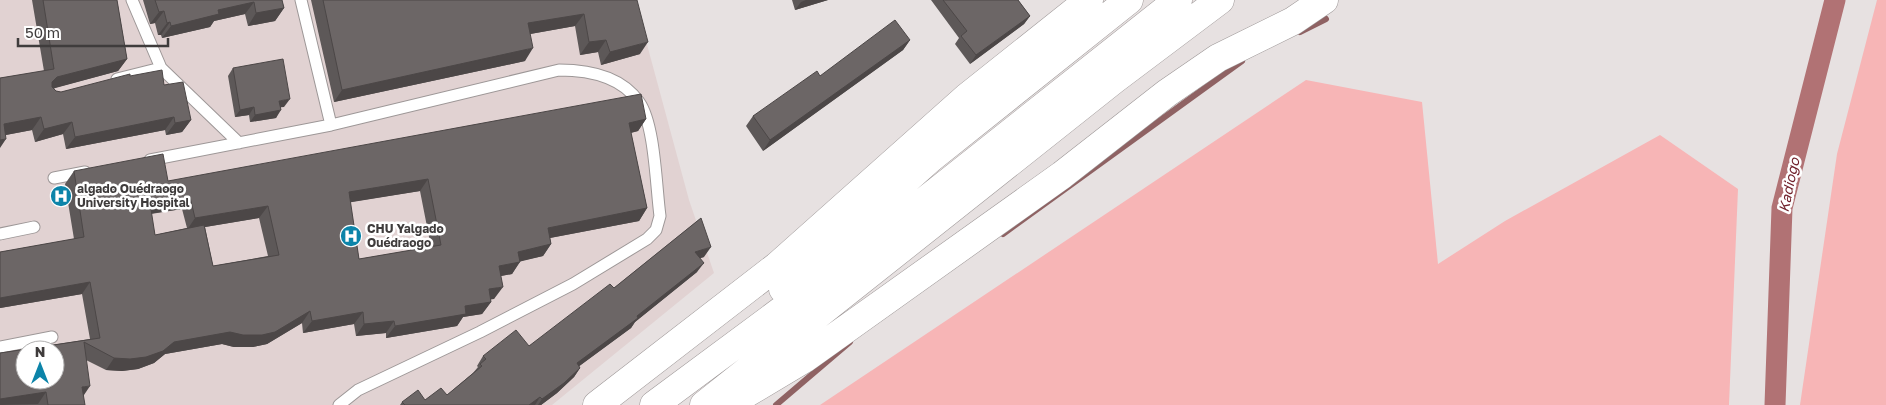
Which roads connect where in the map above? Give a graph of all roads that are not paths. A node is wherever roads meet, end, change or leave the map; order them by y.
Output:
1 (132, 0) edge
2 (301, 0) edge
3 (1089, 0) edge
4 (1129, 0) edge
5 (1178, 0) edge
6 (1220, 0) edge
7 (1324, 0) edge
8 (161, 68) junction
9 (105, 82) edge
10 (331, 125) junction
11 (239, 143) junction
12 (142, 161) edge
13 (93, 170) edge
14 (54, 178) dead end
15 (34, 228) dead end
16 (0, 234) edge
17 (52, 337) dead end
18 (0, 347) edge
19 (343, 403) edge
20 (597, 405) edge
21 (648, 405) edge
22 (654, 405) edge
23 (704, 405) edge
24 (727, 405) edge

1 - 8 lane
2 - 10 lane
3 - 20 highway
4 - 21 highway
5 - 22 highway
6 - 23 highway
7 - 24 highway
8 - 9 lane
8 - 11 lane
10 - 11 lane
10 - 19 lane
11 - 12 lane
13 - 14 lane
15 - 16 lane
17 - 18 lane

